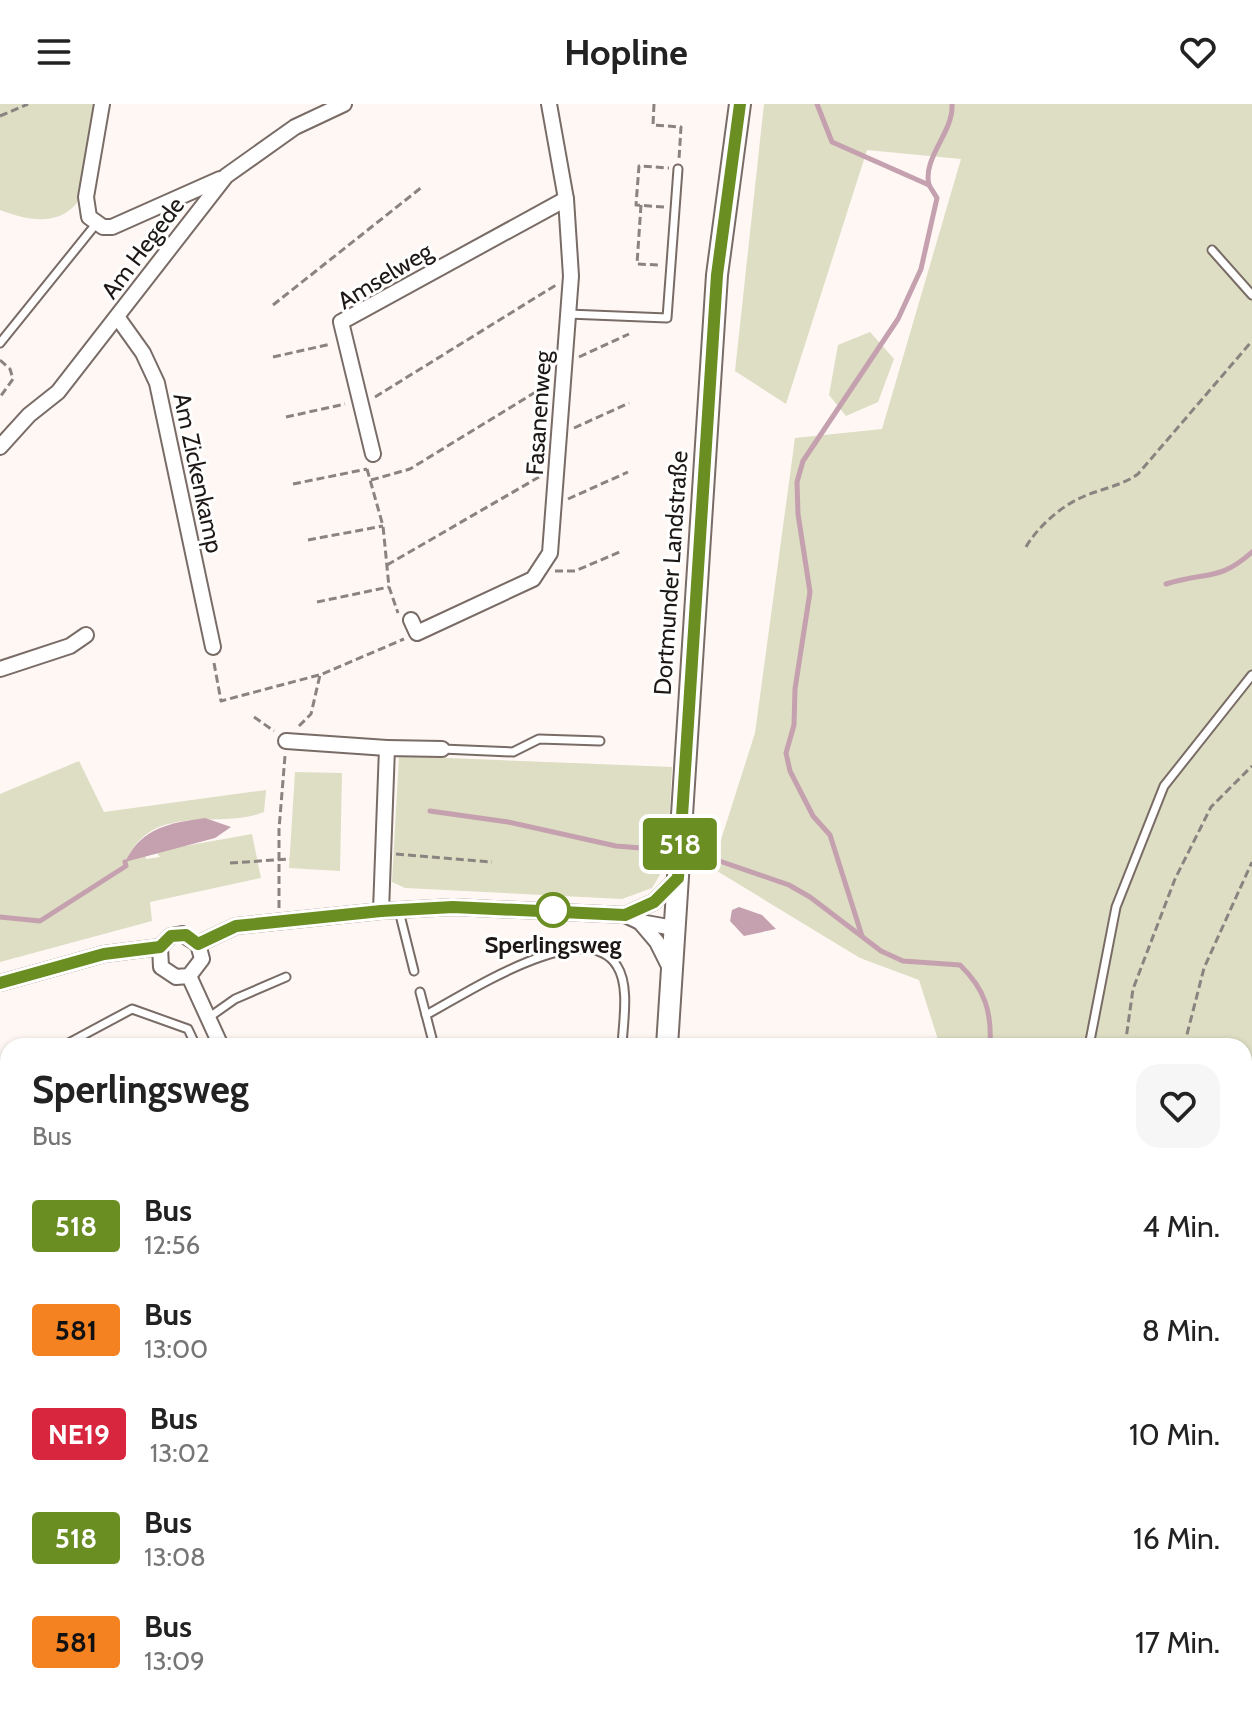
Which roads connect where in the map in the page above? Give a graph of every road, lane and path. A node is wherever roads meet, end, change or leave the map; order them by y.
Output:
1 (28, 104) edge
2 (102, 104) edge
3 (344, 104) edge
4 (549, 104) edge
5 (654, 104) edge
6 (740, 104) edge
7 (0, 116) edge
8 (678, 169) junction
9 (226, 176) junction
10 (422, 187) dead end
11 (566, 199) junction
12 (641, 205) junction
13 (675, 207) junction
14 (96, 224) junction
15 (1212, 250) dead end
16 (671, 266) junction
17 (571, 276) junction
18 (1252, 295) edge
19 (273, 305) dead end
20 (568, 314) junction
21 (118, 318) junction
22 (629, 334) dead end
23 (346, 341) junction
24 (1252, 341) edge
25 (0, 343) edge
26 (273, 357) dead end
27 (0, 360) edge
28 (564, 369) junction
29 (0, 397) edge
30 (361, 403) junction
31 (629, 403) dead end
32 (286, 417) dead end
33 (559, 434) junction
34 (0, 447) edge
35 (373, 454) dead end
36 (557, 467) junction
37 (628, 472) dead end
38 (371, 480) junction
39 (293, 484) dead end
40 (554, 506) junction
41 (383, 526) junction
42 (308, 540) dead end
43 (1026, 547) dead end
44 (622, 551) dead end
45 (387, 565) junction
46 (544, 568) junction
47 (389, 587) junction
48 (317, 602) dead end
49 (411, 620) joint
50 (86, 635) dead end
51 (213, 647) joint
52 (0, 669) edge
53 (320, 675) dead end
54 (1252, 675) edge
55 (254, 717) dead end
56 (286, 741) joint
57 (600, 741) dead end
58 (387, 748) junction
59 (442, 749) joint
60 (1252, 766) edge
61 (383, 853) junction
62 (290, 859) dead end
63 (492, 862) dead end
64 (1252, 862) edge
65 (230, 863) dead end
66 (678, 878) junction
67 (399, 910) junction
68 (381, 911) junction
69 (625, 915) junction
70 (640, 922) junction
71 (674, 928) junction
72 (198, 944) junction
73 (160, 947) junction
74 (671, 970) junction
75 (414, 971) dead end
76 (189, 976) junction
77 (286, 977) dead end
78 (0, 983) edge
79 (420, 992) dead end
80 (426, 1015) junction
81 (208, 1018) junction
82 (78, 1038) edge
83 (192, 1038) edge
84 (217, 1038) edge
85 (432, 1038) edge
86 (622, 1038) edge
87 (667, 1038) edge
88 (1091, 1038) edge
89 (1126, 1038) edge
90 (1186, 1038) edge

1 - 7 path
2 - 14 street
3 - 9 street, Am Hegede
4 - 11 street, Fasanenweg
5 - 8 path
6 - 66 main road, Dortmunder Landstraße
8 - 12 path
8 - 13 lane
9 - 14 street
9 - 21 street, Am Hegede
10 - 19 path
11 - 17 street, Fasanenweg
11 - 23 street, Amselweg
12 - 13 path
12 - 16 path
13 - 16 lane
14 - 25 lane
15 - 18 lane
16 - 20 lane
17 - 20 street, Fasanenweg
17 - 30 path
20 - 28 street, Fasanenweg
21 - 34 street, Am Hegede
21 - 51 street, Am Zickenkamp
22 - 28 path
23 - 26 path
23 - 30 street, Amselweg
24 - 43 path
27 - 29 path
28 - 33 street, Fasanenweg
28 - 38 path
30 - 32 path
30 - 35 street, Amselweg
31 - 33 path
33 - 36 street, Fasanenweg
36 - 40 street, Fasanenweg
36 - 45 path
37 - 40 path
38 - 39 path
38 - 41 path
40 - 46 street, Fasanenweg
41 - 42 path
41 - 45 path
44 - 46 path
45 - 47 path
46 - 49 street
47 - 48 path
47 - 49 path
50 - 52 street
51 - 53 path
54 - 88 lane
55 - 56 path
56 - 58 street
57 - 59 lane
58 - 59 street
58 - 61 street
60 - 89 path
61 - 63 path
61 - 68 street
62 - 65 path
64 - 90 path
66 - 69 street
66 - 71 main road, Dortmunder Landstraße
67 - 68 street
67 - 69 street
67 - 75 lane
68 - 72 street
69 - 70 street
70 - 71 street
70 - 74 street
71 - 74 main road, Dortmunder Landstraße
72 - 73 street
72 - 76 street
73 - 76 street
73 - 78 street
74 - 87 main road, Dortmunder Landstraße
76 - 81 street
77 - 81 lane
79 - 80 lane
80 - 85 lane
80 - 86 lane
81 - 84 street
82 - 83 lane

